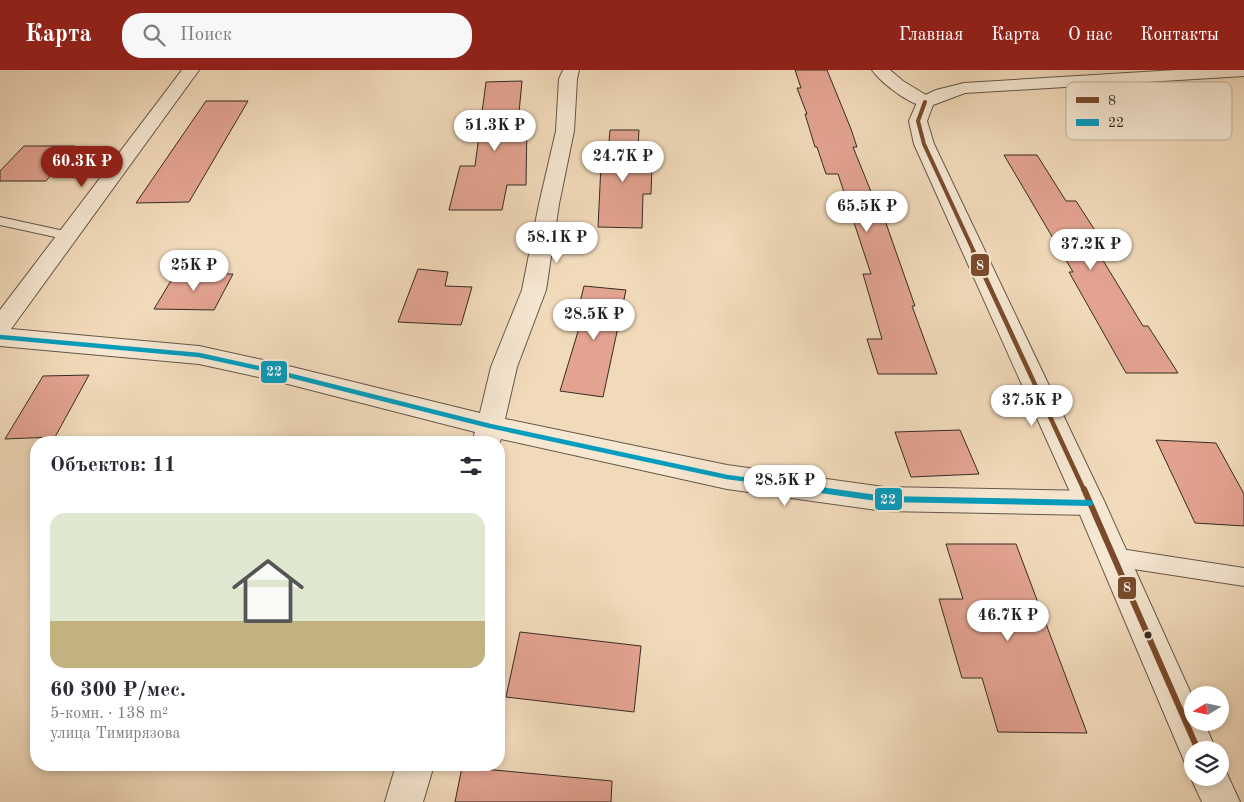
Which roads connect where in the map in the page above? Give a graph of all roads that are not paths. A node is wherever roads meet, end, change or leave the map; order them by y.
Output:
1 (191, 70) edge
2 (570, 70) edge
3 (880, 70) edge
4 (1244, 71) edge
5 (925, 102) junction
6 (0, 221) edge
7 (69, 236) junction
8 (0, 327) edge
9 (0, 337) edge
10 (488, 434) edge
11 (505, 437) edge
12 (1090, 503) junction
13 (1114, 557) junction
14 (1244, 577) edge
15 (1194, 741) edge
16 (413, 771) edge
17 (1213, 786) edge
18 (404, 802) edge
19 (1220, 802) edge

1 - 7 street
2 - 10 street
3 - 5 street
4 - 5 street
5 - 12 street
6 - 7 lane
7 - 8 street
9 - 10 street
11 - 12 street
12 - 13 street
13 - 14 lane
13 - 15 street
16 - 18 street
17 - 19 street

